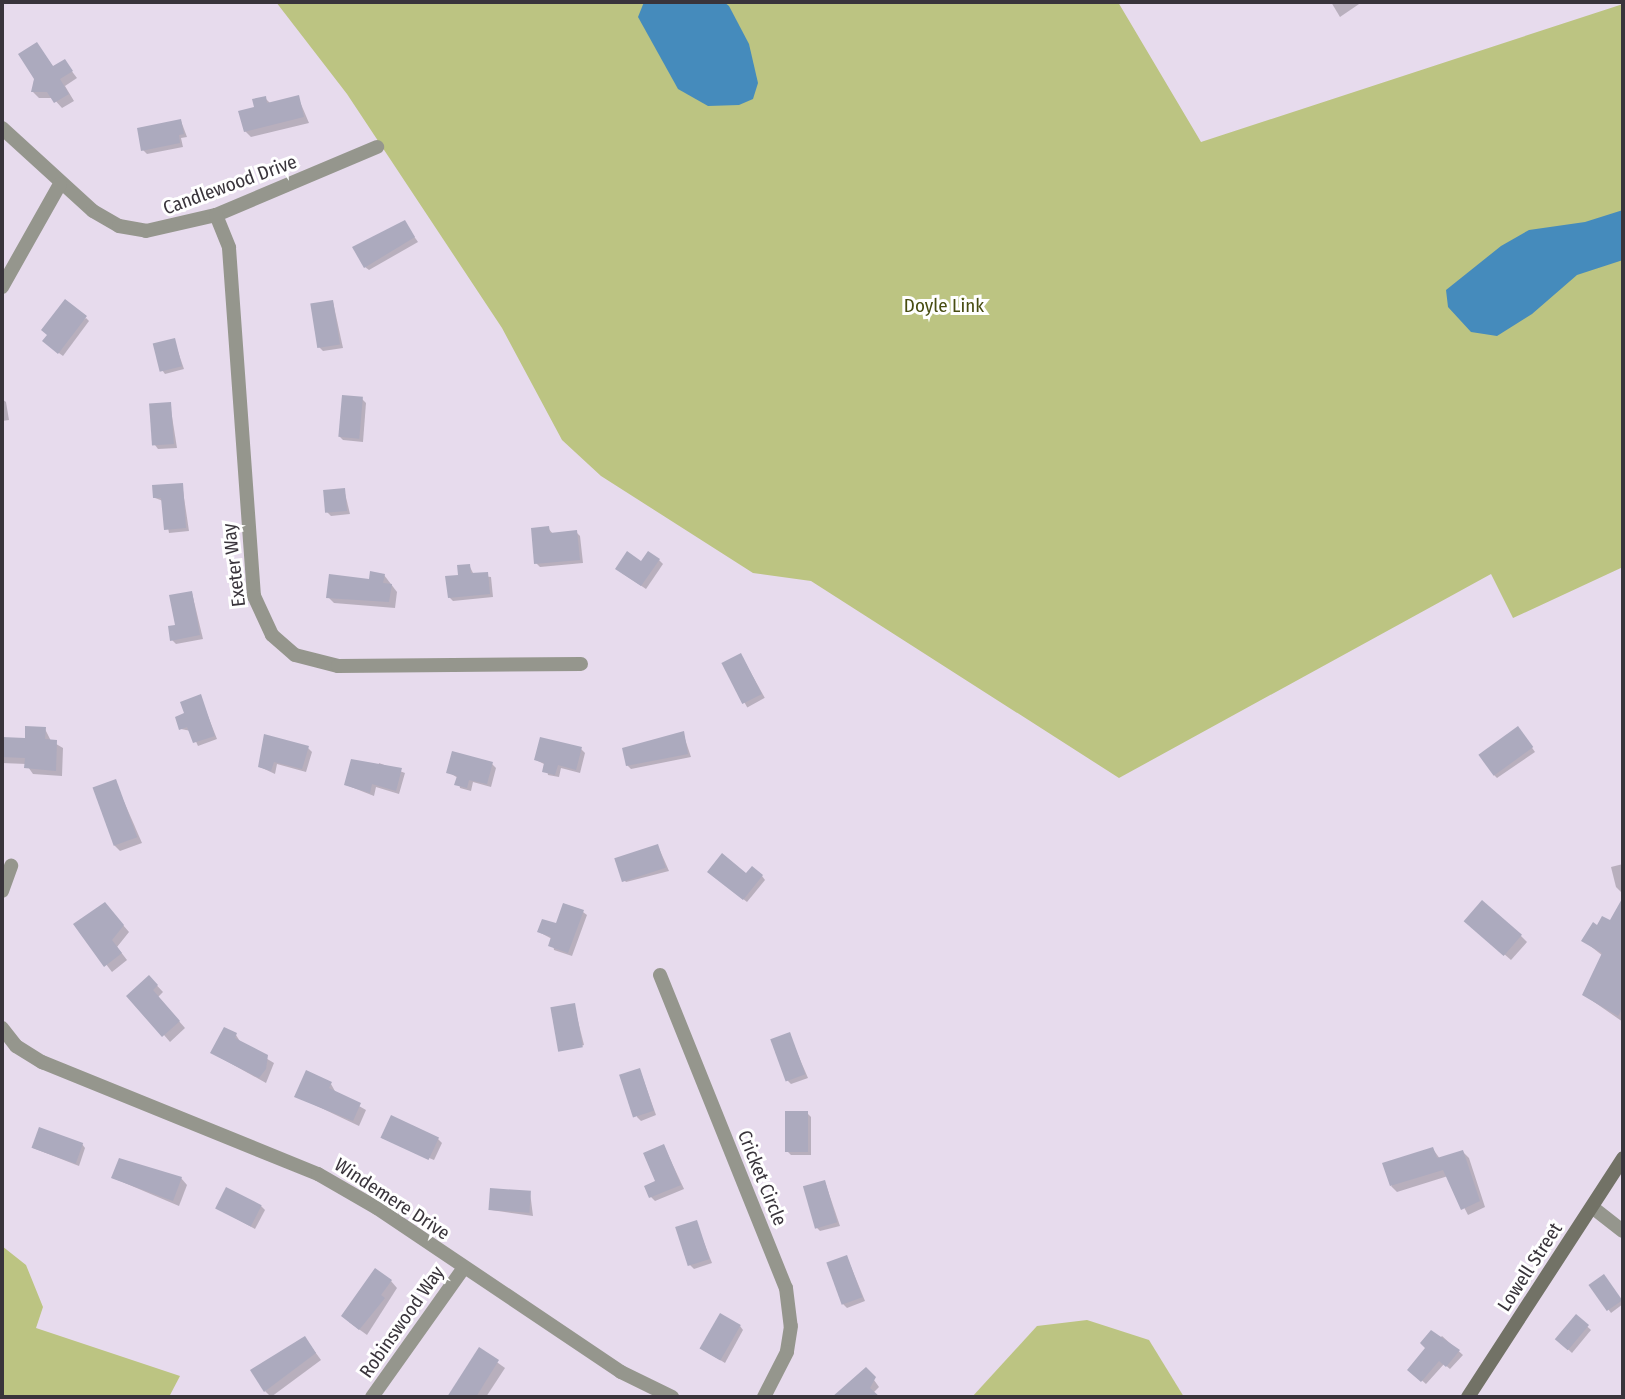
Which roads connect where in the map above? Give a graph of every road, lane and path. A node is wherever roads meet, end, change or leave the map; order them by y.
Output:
1 (2, 128) edge
2 (377, 147) dead end
3 (60, 184) junction
4 (216, 215) junction
5 (2, 287) edge
6 (581, 664) dead end
7 (10, 866) dead end
8 (2, 891) edge
9 (660, 975) dead end
10 (2, 1028) edge
11 (1623, 1158) edge
12 (1592, 1208) junction
13 (1623, 1231) edge
14 (463, 1269) junction
15 (372, 1397) edge
16 (672, 1397) edge
17 (764, 1397) edge
18 (1468, 1397) edge

1 - 3 street, Candlewood Drive
2 - 4 street, Candlewood Drive
3 - 4 street, Candlewood Drive
3 - 5 street
4 - 6 street, Exeter Way
7 - 8 street
9 - 17 street, Cricket Circle
10 - 14 street, Windemere Drive
11 - 12 main road, Lowell Street
12 - 13 street
12 - 18 main road, Lowell Street
14 - 15 street, Robinswood Way
14 - 16 street, Windemere Drive

